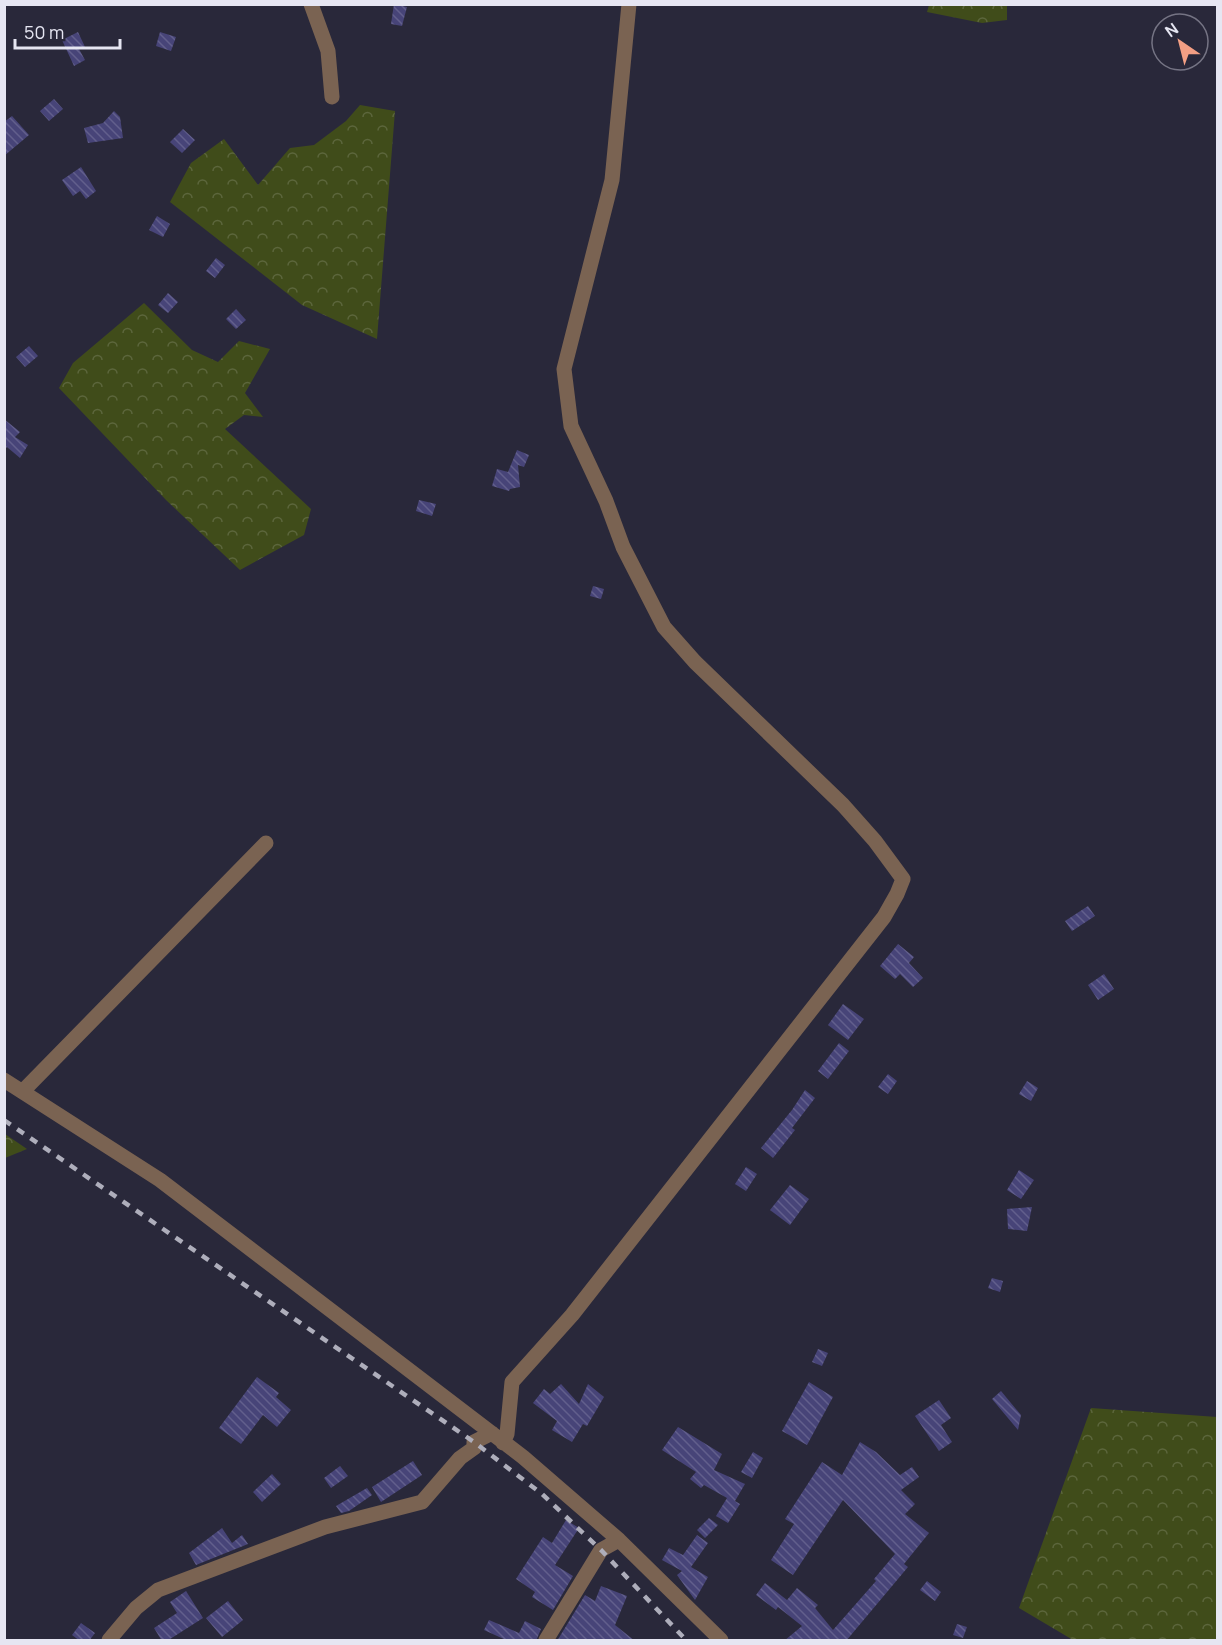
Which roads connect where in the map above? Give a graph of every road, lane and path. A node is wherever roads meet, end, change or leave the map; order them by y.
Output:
1 (311, 4) edge
2 (629, 4) edge
3 (332, 97) dead end
4 (266, 843) dead end
5 (4, 1080) edge
6 (23, 1091) junction
7 (497, 1438) junction
8 (619, 1540) junction
9 (109, 1641) edge
10 (546, 1641) edge
11 (721, 1641) edge

1 - 3 street
2 - 7 street
4 - 6 street
5 - 6 street
6 - 7 street
7 - 8 street
7 - 9 street
8 - 10 street
8 - 11 street

